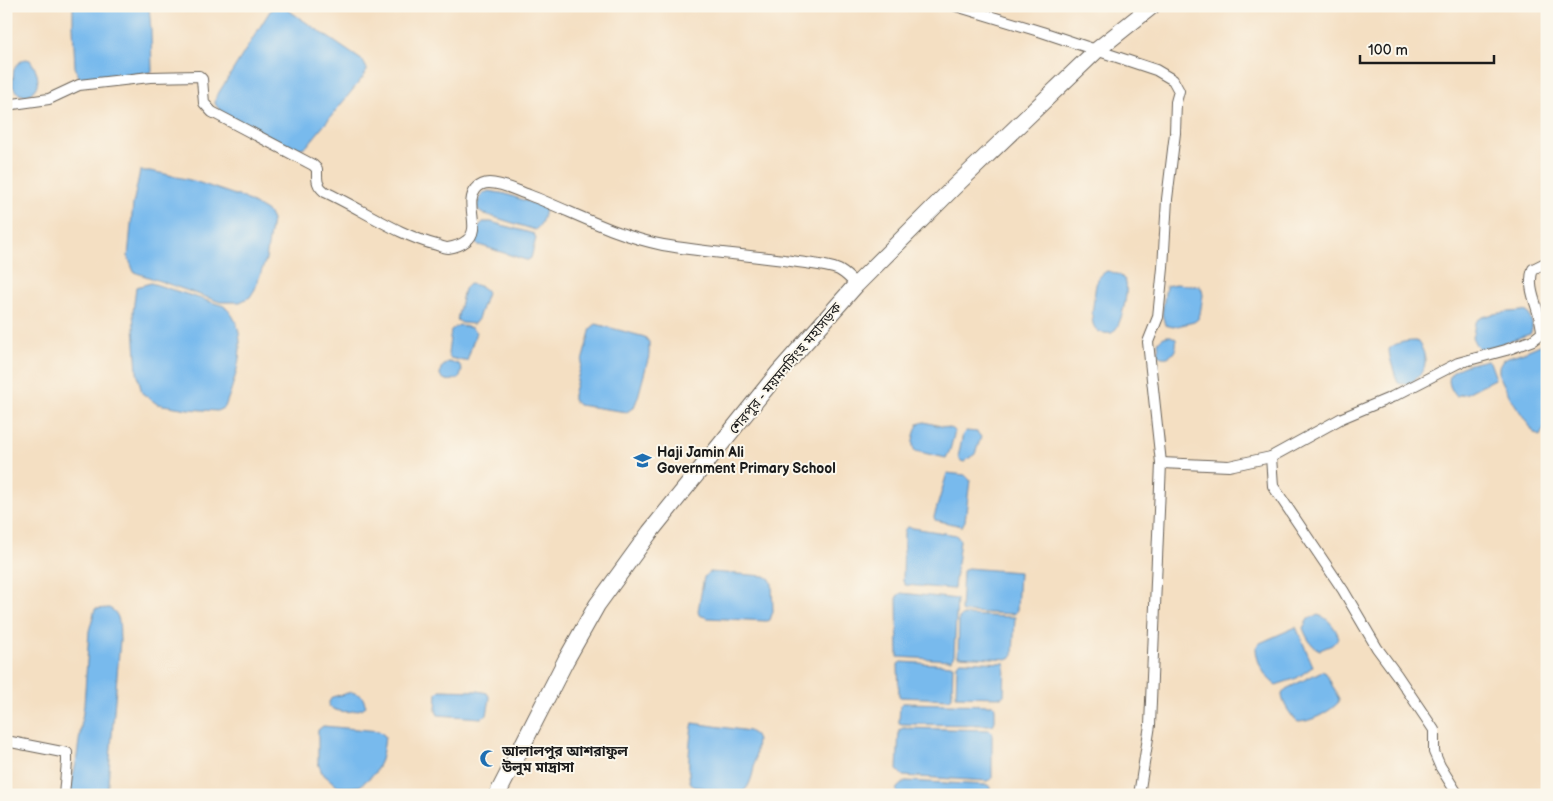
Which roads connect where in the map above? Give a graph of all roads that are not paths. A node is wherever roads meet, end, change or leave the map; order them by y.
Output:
1 (956, 6) edge
2 (1152, 6) edge
3 (1097, 50) junction
4 (6, 105) edge
5 (1547, 262) edge
6 (856, 285) junction
7 (1271, 457) junction
8 (1161, 463) junction
9 (6, 741) edge
10 (64, 795) edge
11 (497, 795) edge
12 (1139, 795) edge
13 (1458, 795) edge

1 - 3 street
2 - 3 main road, শেরপুর - ময়মনসিংহ মহাসড়ক
3 - 6 main road, শেরপুর - ময়মনসিংহ মহাসড়ক
3 - 8 street
4 - 6 street
5 - 7 street
6 - 11 main road, শেরপুর - ময়মনসিংহ মহাসড়ক
7 - 8 street
7 - 13 street
8 - 12 street
9 - 10 street

